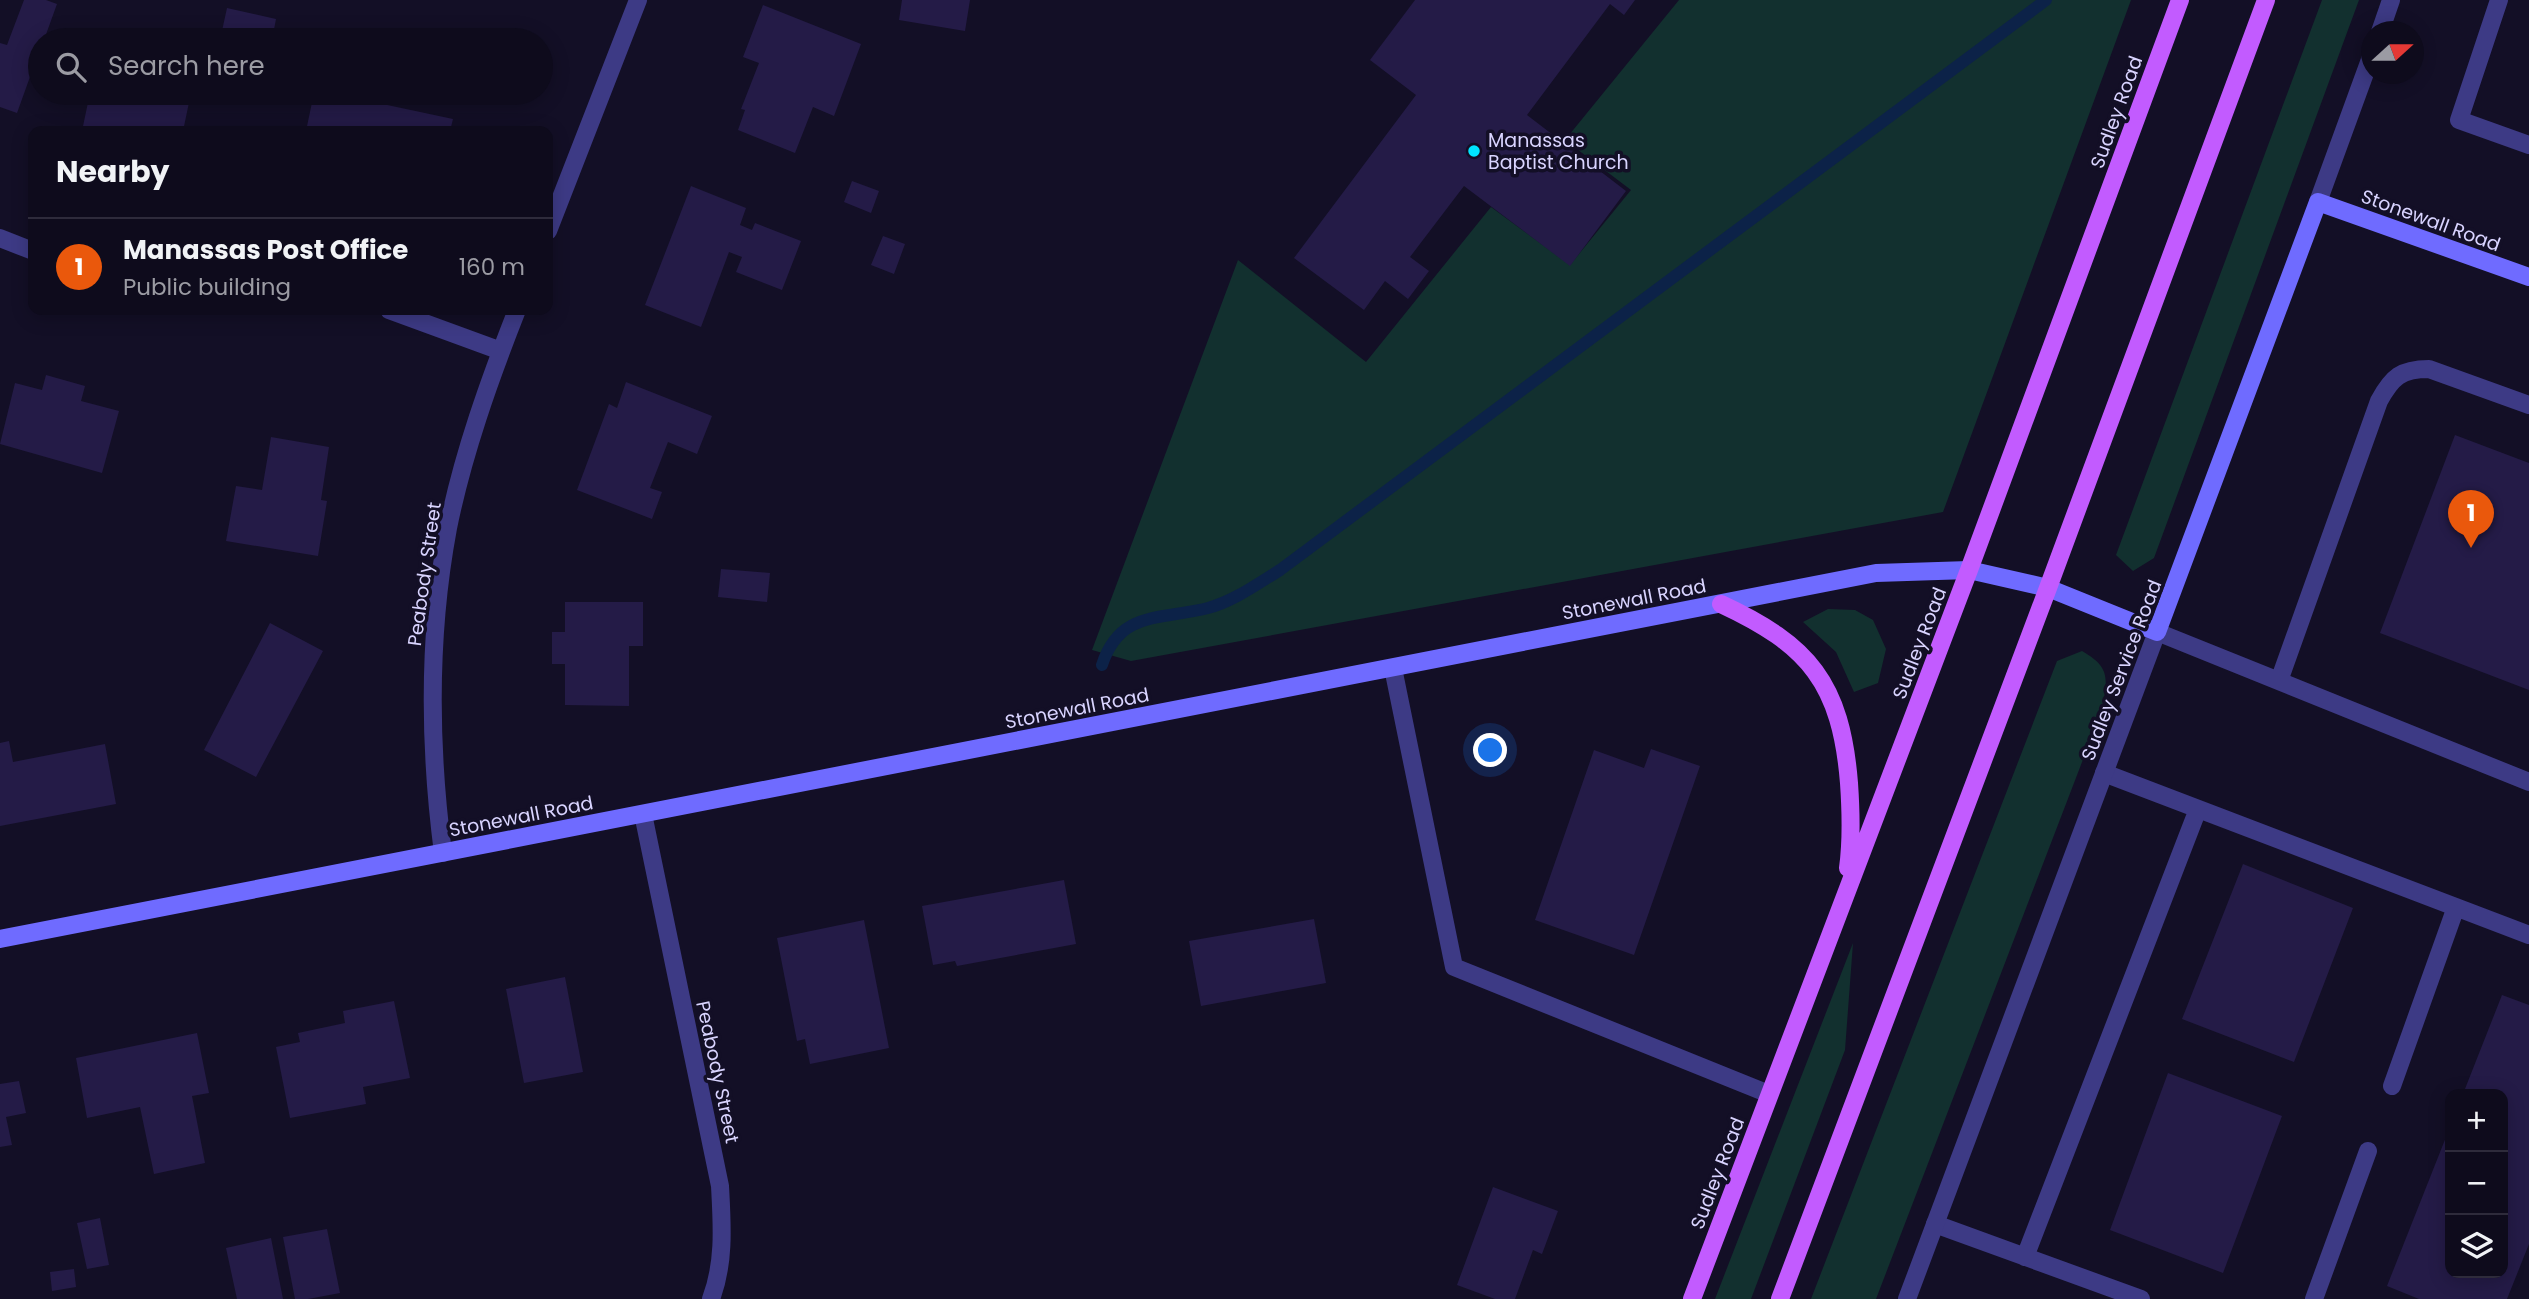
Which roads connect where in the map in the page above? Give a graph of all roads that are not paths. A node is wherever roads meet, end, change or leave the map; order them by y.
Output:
1 (638, 0) edge
2 (2180, 0) edge
3 (2266, 0) edge
4 (2391, 0) edge
5 (2499, 0) edge
6 (2384, 21) edge
7 (2361, 82) edge
8 (2529, 145) edge
9 (2318, 202) junction
10 (553, 218) edge
11 (0, 239) edge
12 (28, 249) edge
13 (2529, 277) edge
14 (403, 315) edge
15 (515, 315) edge
16 (501, 351) junction
17 (2529, 405) edge
18 (1969, 570) junction
19 (2048, 588) junction
20 (1721, 604) junction
21 (2157, 632) junction
22 (1393, 668) junction
23 (2279, 681) junction
24 (2104, 773) junction
25 (2529, 782) edge
26 (2198, 809) junction
27 (643, 814) junction
28 (443, 853) junction
29 (1844, 897) junction
30 (2456, 907) junction
31 (2529, 934) edge
32 (0, 939) edge
33 (2392, 1086) dead end
34 (1769, 1094) junction
35 (2368, 1151) dead end
36 (1935, 1224) junction
37 (2025, 1256) junction
38 (711, 1299) edge
39 (1692, 1299) edge
40 (1780, 1299) edge
41 (1907, 1299) edge
42 (2141, 1299) edge
43 (2314, 1299) edge

1 - 10 street
2 - 18 main road, Sudley Road
3 - 19 main road
4 - 6 street
5 - 8 street
7 - 9 street, Sudley Service Road
9 - 13 street, Stonewall Road
9 - 21 street, Sudley Service Road
11 - 12 street
14 - 16 street
15 - 16 street, Peabody Street
16 - 28 street, Peabody Street
17 - 23 street
18 - 19 street, Stonewall Road
18 - 20 street, Stonewall Road
18 - 29 main road, Sudley Road
19 - 21 street, Stonewall Road
19 - 40 main road
20 - 22 street, Stonewall Road
20 - 29 main road
21 - 23 street
21 - 24 street, Sudley Service Road
22 - 27 street, Stonewall Road
22 - 34 street
23 - 25 street
24 - 26 street
24 - 36 street, Sudley Service Road
26 - 30 street
26 - 37 street
27 - 28 street, Stonewall Road
27 - 38 street, Peabody Street
28 - 32 street, Stonewall Road
29 - 34 main road, Sudley Road
30 - 31 street
30 - 33 street
34 - 39 main road, Sudley Road
35 - 43 street
36 - 37 street
36 - 41 street, Sudley Service Road
37 - 42 street

